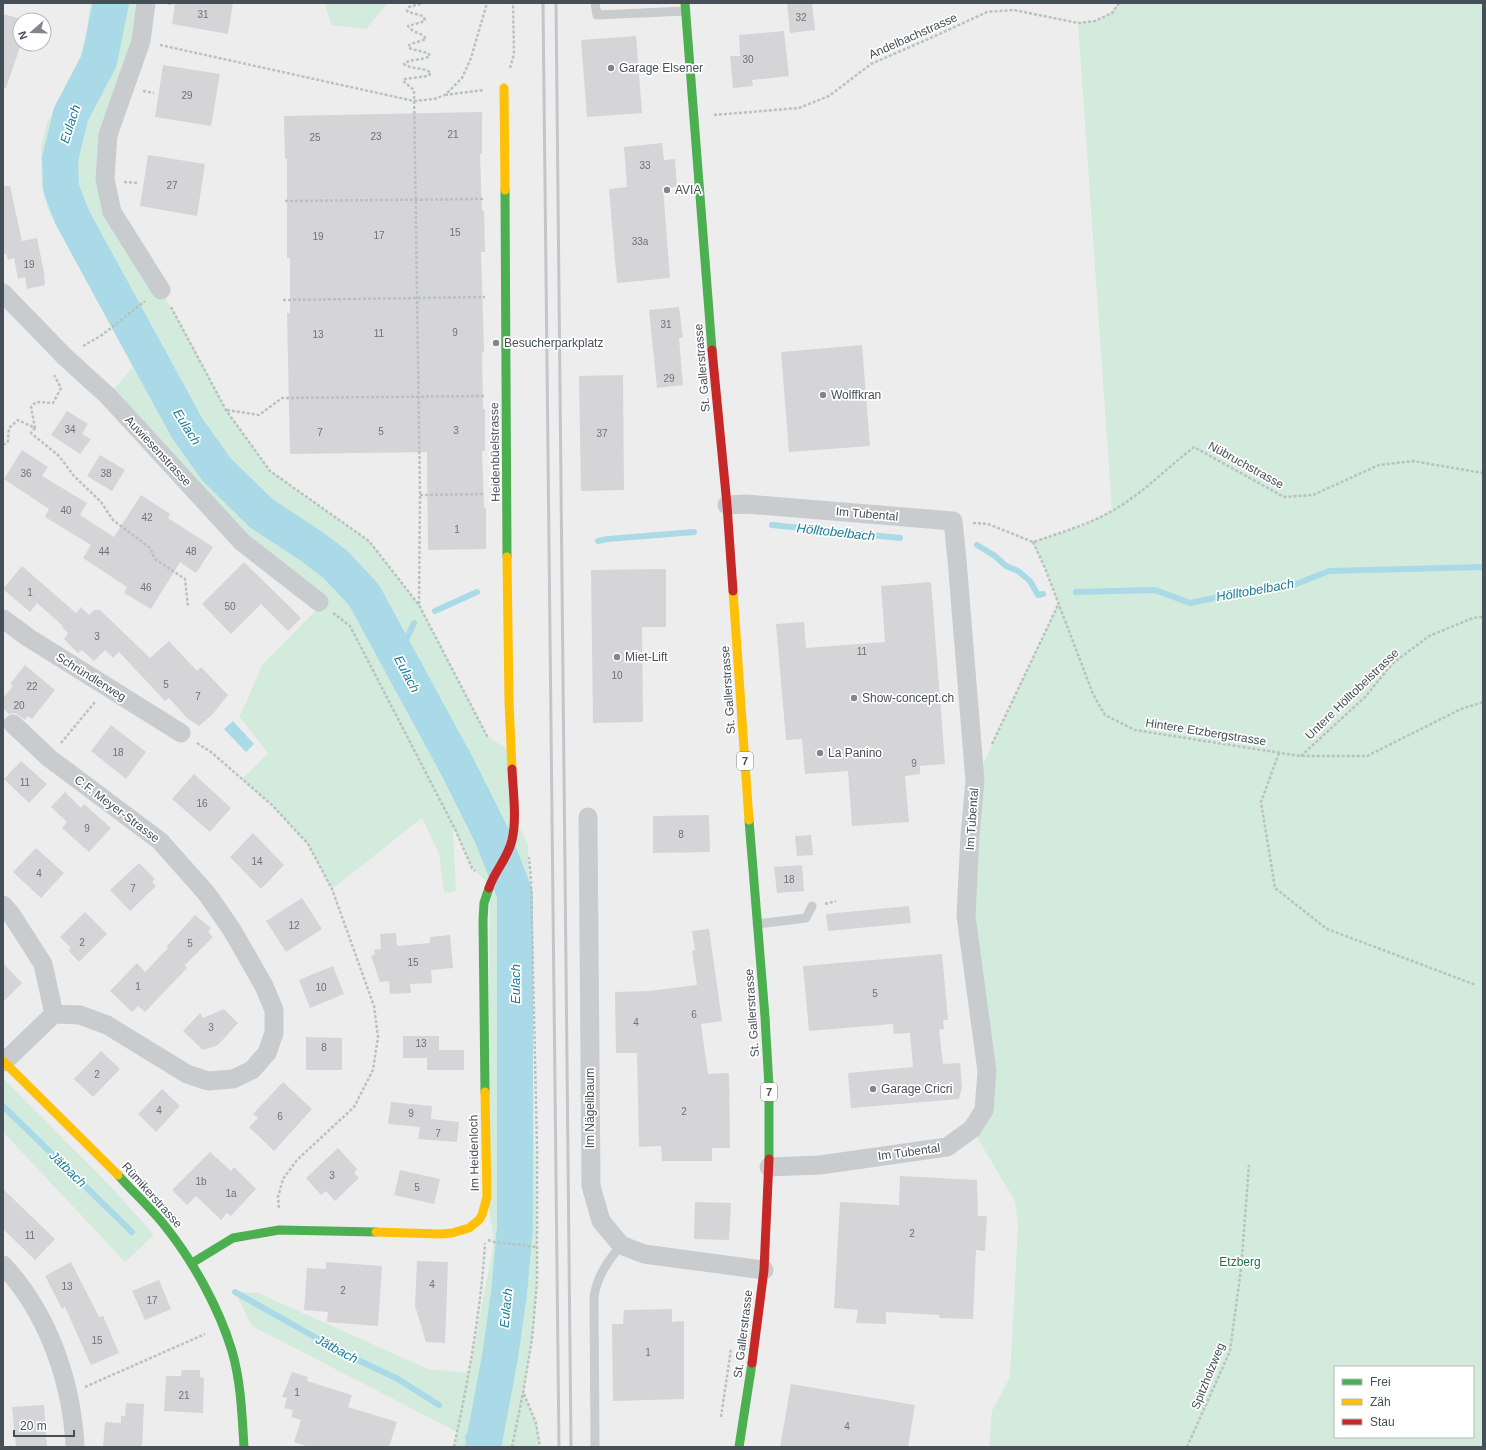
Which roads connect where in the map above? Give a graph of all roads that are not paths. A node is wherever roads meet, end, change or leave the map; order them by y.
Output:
1 (146, 3) edge
2 (595, 3) edge
3 (686, 7) edge
4 (504, 88) road end
5 (3, 293) edge
6 (156, 293) road end
7 (727, 505) junction
8 (319, 602) road end
9 (3, 619) edge
10 (13, 724) dead end
11 (181, 733) road end
12 (514, 816) joint
13 (588, 817) dead end
14 (3, 905) edge
15 (812, 906) dead end
16 (757, 924) junction
17 (54, 1014) junction
18 (3, 1061) edge
19 (769, 1167) junction
20 (621, 1244) junction
21 (192, 1263) junction
22 (3, 1265) edge
23 (764, 1270) junction
24 (74, 1447) edge
25 (244, 1447) edge
26 (595, 1447) edge
27 (739, 1447) edge

1 - 6 street
2 - 3 lane
3 - 7 main road, St. Gallerstrasse / 7
4 - 12 main road, Heidenbüelstrasse
5 - 8 street, Auwiesenstrasse
7 - 16 main road, St. Gallerstrasse / 7
7 - 19 street, Im Tubental
9 - 11 street, Schründlerweg
10 - 17 street, C.F. Meyer-Strasse
12 - 21 main road, Im Heidenloch
13 - 20 street, Im Nägelibaum
14 - 17 street
15 - 16 lane
16 - 19 main road, St. Gallerstrasse / 7
17 - 18 street
18 - 21 main road, Rümikerstrasse
19 - 23 main road, St. Gallerstrasse / 7
20 - 23 street, Im Nägelibaum
20 - 26 lane
21 - 25 main road, Rümikerstrasse
22 - 24 street
23 - 27 main road, St. Gallerstrasse / 7

